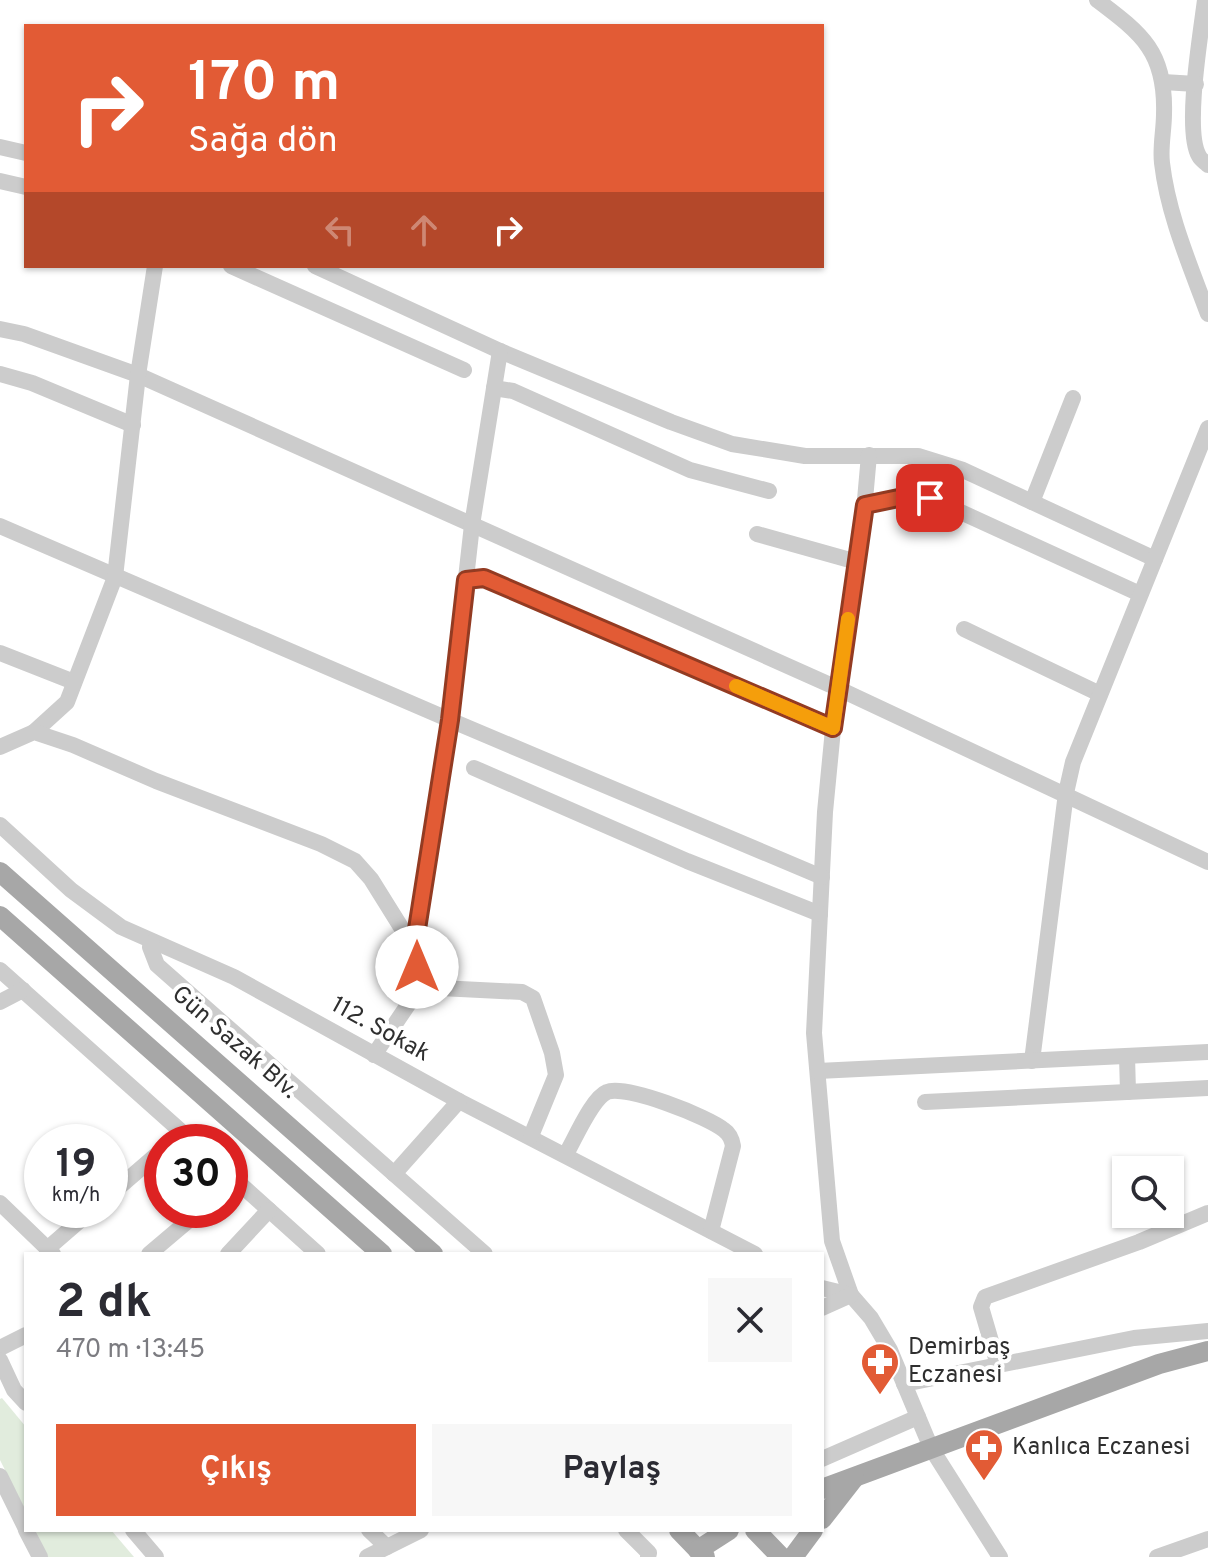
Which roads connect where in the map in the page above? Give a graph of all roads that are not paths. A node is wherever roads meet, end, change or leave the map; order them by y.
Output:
1 (1097, 0) edge
2 (1205, 0) edge
3 (1163, 82) junction
4 (1196, 84) junction
5 (1202, 145) edge
6 (0, 147) edge
7 (24, 153) edge
8 (1208, 165) edge
9 (0, 181) edge
10 (24, 187) edge
11 (155, 268) edge
12 (235, 268) edge
13 (319, 268) edge
14 (1208, 314) edge
15 (0, 329) edge
16 (500, 351) junction
17 (464, 370) dead end
18 (0, 374) edge
19 (138, 375) junction
20 (494, 388) junction
21 (1073, 398) dead end
22 (133, 425) junction
23 (1208, 428) edge
24 (869, 455) junction
25 (769, 491) dead end
26 (1032, 502) junction
27 (865, 505) junction
28 (472, 525) junction
29 (0, 526) edge
30 (757, 534) dead end
31 (1155, 559) junction
32 (857, 562) junction
33 (115, 577) junction
34 (466, 580) junction
35 (1140, 594) junction
36 (964, 629) dead end
37 (0, 653) edge
38 (74, 682) junction
39 (837, 688) junction
40 (1100, 694) junction
41 (450, 720) junction
42 (833, 728) junction
43 (34, 732) junction
44 (0, 747) edge
45 (474, 768) dead end
46 (1066, 793) junction
47 (0, 825) edge
48 (1208, 862) edge
49 (0, 872) edge
50 (822, 877) junction
51 (820, 914) junction
52 (0, 916) edge
53 (152, 942) junction
54 (414, 948) junction
55 (0, 970) edge
56 (420, 987) junction
57 (23, 990) junction
58 (0, 1002) edge
59 (1208, 1052) edge
60 (374, 1055) junction
61 (1127, 1056) junction
62 (1032, 1061) junction
63 (818, 1071) junction
64 (1208, 1088) edge
65 (1128, 1092) junction
66 (459, 1101) junction
67 (925, 1102) dead end
68 (166, 1124) edge
69 (531, 1136) junction
70 (566, 1154) junction
71 (144, 1166) edge
72 (394, 1174) junction
73 (128, 1179) edge
74 (248, 1193) edge
75 (0, 1203) edge
76 (269, 1210) junction
77 (1208, 1213) edge
78 (74, 1228) edge
79 (180, 1228) edge
80 (711, 1231) junction
81 (50, 1251) edge
82 (151, 1252) edge
83 (230, 1252) edge
84 (316, 1252) edge
85 (380, 1252) edge
86 (431, 1252) edge
87 (483, 1252) edge
88 (751, 1252) edge
89 (824, 1288) edge
90 (851, 1295) junction
91 (824, 1307) edge
92 (24, 1336) edge
93 (0, 1348) edge
94 (1207, 1348) edge
95 (0, 1360) edge
96 (998, 1365) junction
97 (904, 1384) junction
98 (24, 1401) edge
99 (918, 1417) junction
100 (931, 1448) junction
101 (824, 1458) edge
102 (0, 1476) edge
103 (855, 1476) junction
104 (824, 1488) edge
105 (824, 1516) edge
106 (24, 1526) edge
107 (27, 1532) edge
108 (135, 1532) edge
109 (370, 1532) edge
110 (417, 1532) edge
111 (628, 1532) edge
112 (680, 1532) edge
113 (726, 1532) edge
114 (757, 1532) edge
115 (812, 1532) edge
116 (1208, 1539) edge
117 (377, 1553) edge
118 (697, 1555) edge
119 (40, 1557) edge
120 (156, 1557) edge
121 (648, 1557) edge
122 (781, 1557) edge
123 (793, 1557) edge
124 (1000, 1557) edge
125 (1157, 1557) edge

1 - 3 street
2 - 4 street
3 - 4 street
3 - 14 street
4 - 5 street
5 - 8 street
6 - 7 street
9 - 10 street
11 - 19 street
12 - 17 street
13 - 16 street
15 - 19 street
16 - 20 street
16 - 24 street
18 - 22 street
19 - 22 street
19 - 28 street
20 - 25 street
20 - 28 street
21 - 26 street
22 - 33 street
23 - 31 street
24 - 26 street
24 - 27 street
26 - 31 street
27 - 32 street
27 - 35 street
28 - 34 street
28 - 39 street
29 - 33 street
30 - 32 street
31 - 35 street
32 - 39 street
33 - 38 street
33 - 41 street
34 - 41 street
34 - 42 street
35 - 40 street
36 - 40 street
37 - 38 street
38 - 43 street
39 - 42 street
39 - 46 street
40 - 46 street
41 - 50 street
41 - 54 street
42 - 50 street
43 - 44 street
43 - 54 street
45 - 51 street
46 - 48 street
46 - 62 street
47 - 53 street, 112. Sokak
49 - 86 main road, Gün Sazak Blv.
50 - 51 street
51 - 63 street
52 - 85 main road
53 - 60 street, 112. Sokak
53 - 72 street
54 - 56 street
55 - 57 street
56 - 60 street
56 - 69 street
57 - 58 street
57 - 68 street
59 - 61 street
60 - 66 street, 112. Sokak
61 - 62 street
61 - 65 street
62 - 63 street
63 - 90 street
64 - 65 street
65 - 67 street
66 - 69 street, 112. Sokak
66 - 72 street
69 - 70 street, 112. Sokak
70 - 80 street, 112. Sokak
70 - 80 street
71 - 73 street
72 - 87 street
74 - 76 street
75 - 81 street
76 - 83 street
76 - 84 street
77 - 96 street
78 - 81 street
79 - 82 street
80 - 88 street, 112. Sokak
89 - 90 street
90 - 91 street
90 - 97 street
92 - 93 street
94 - 96 street
94 - 100 main road
95 - 98 street
96 - 97 street
97 - 99 street
99 - 100 street
99 - 101 street
100 - 103 main road
100 - 124 street
102 - 106 street
103 - 104 main road
103 - 105 main road
107 - 119 street
108 - 120 street
109 - 117 street
110 - 117 street
111 - 121 street
112 - 118 main road
113 - 118 main road
114 - 122 main road
115 - 123 main road
116 - 125 street

